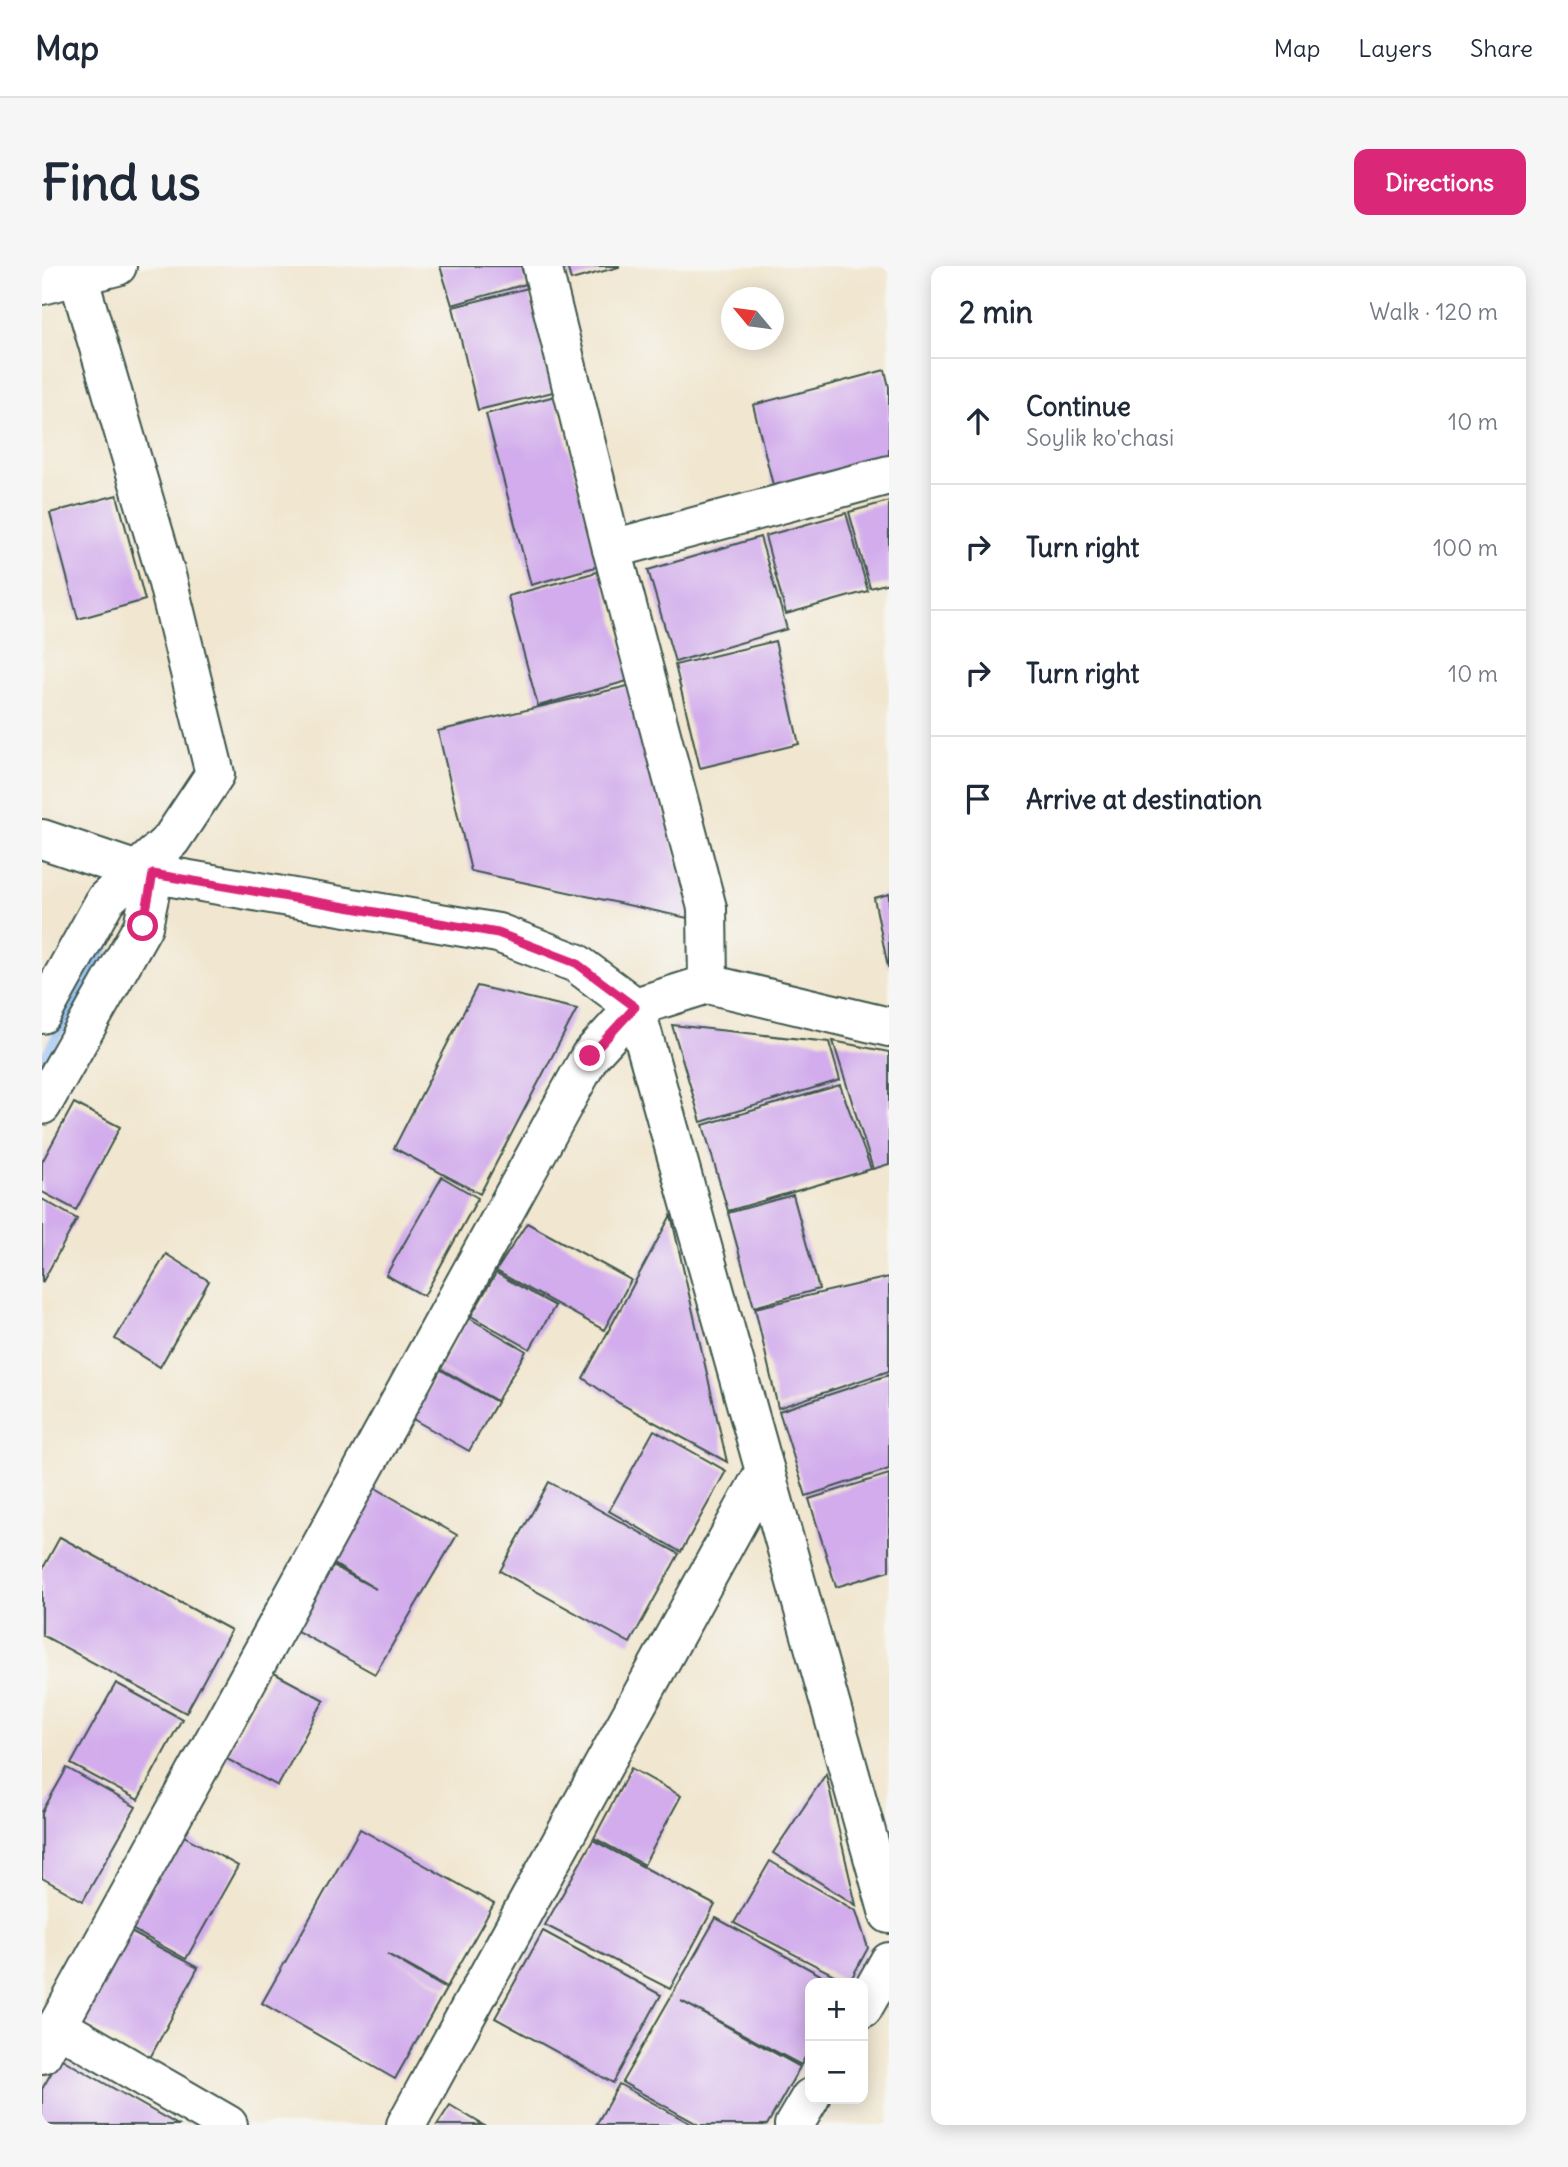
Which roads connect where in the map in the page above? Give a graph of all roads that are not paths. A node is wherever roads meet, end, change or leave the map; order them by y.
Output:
1 (117, 266) edge
2 (542, 266) edge
3 (65, 276) edge
4 (889, 475) edge
5 (612, 549) junction
6 (42, 839) edge
7 (145, 872) junction
8 (708, 984) junction
9 (635, 1007) junction
10 (42, 1014) edge
11 (889, 1027) edge
12 (42, 1105) edge
13 (765, 1471) junction
14 (889, 1914) edge
15 (889, 1962) edge
16 (868, 1999) edge
17 (50, 2040) edge
18 (806, 2104) edge
19 (228, 2125) edge
20 (406, 2125) edge
21 (794, 2125) edge

1 - 3 street
2 - 5 street
3 - 7 street
4 - 5 street
5 - 8 street
6 - 7 street
7 - 9 street
7 - 10 street
7 - 12 street
8 - 9 street
8 - 11 street
9 - 13 street
9 - 17 street
13 - 14 street
13 - 20 street
15 - 16 street
17 - 19 street
18 - 21 street

